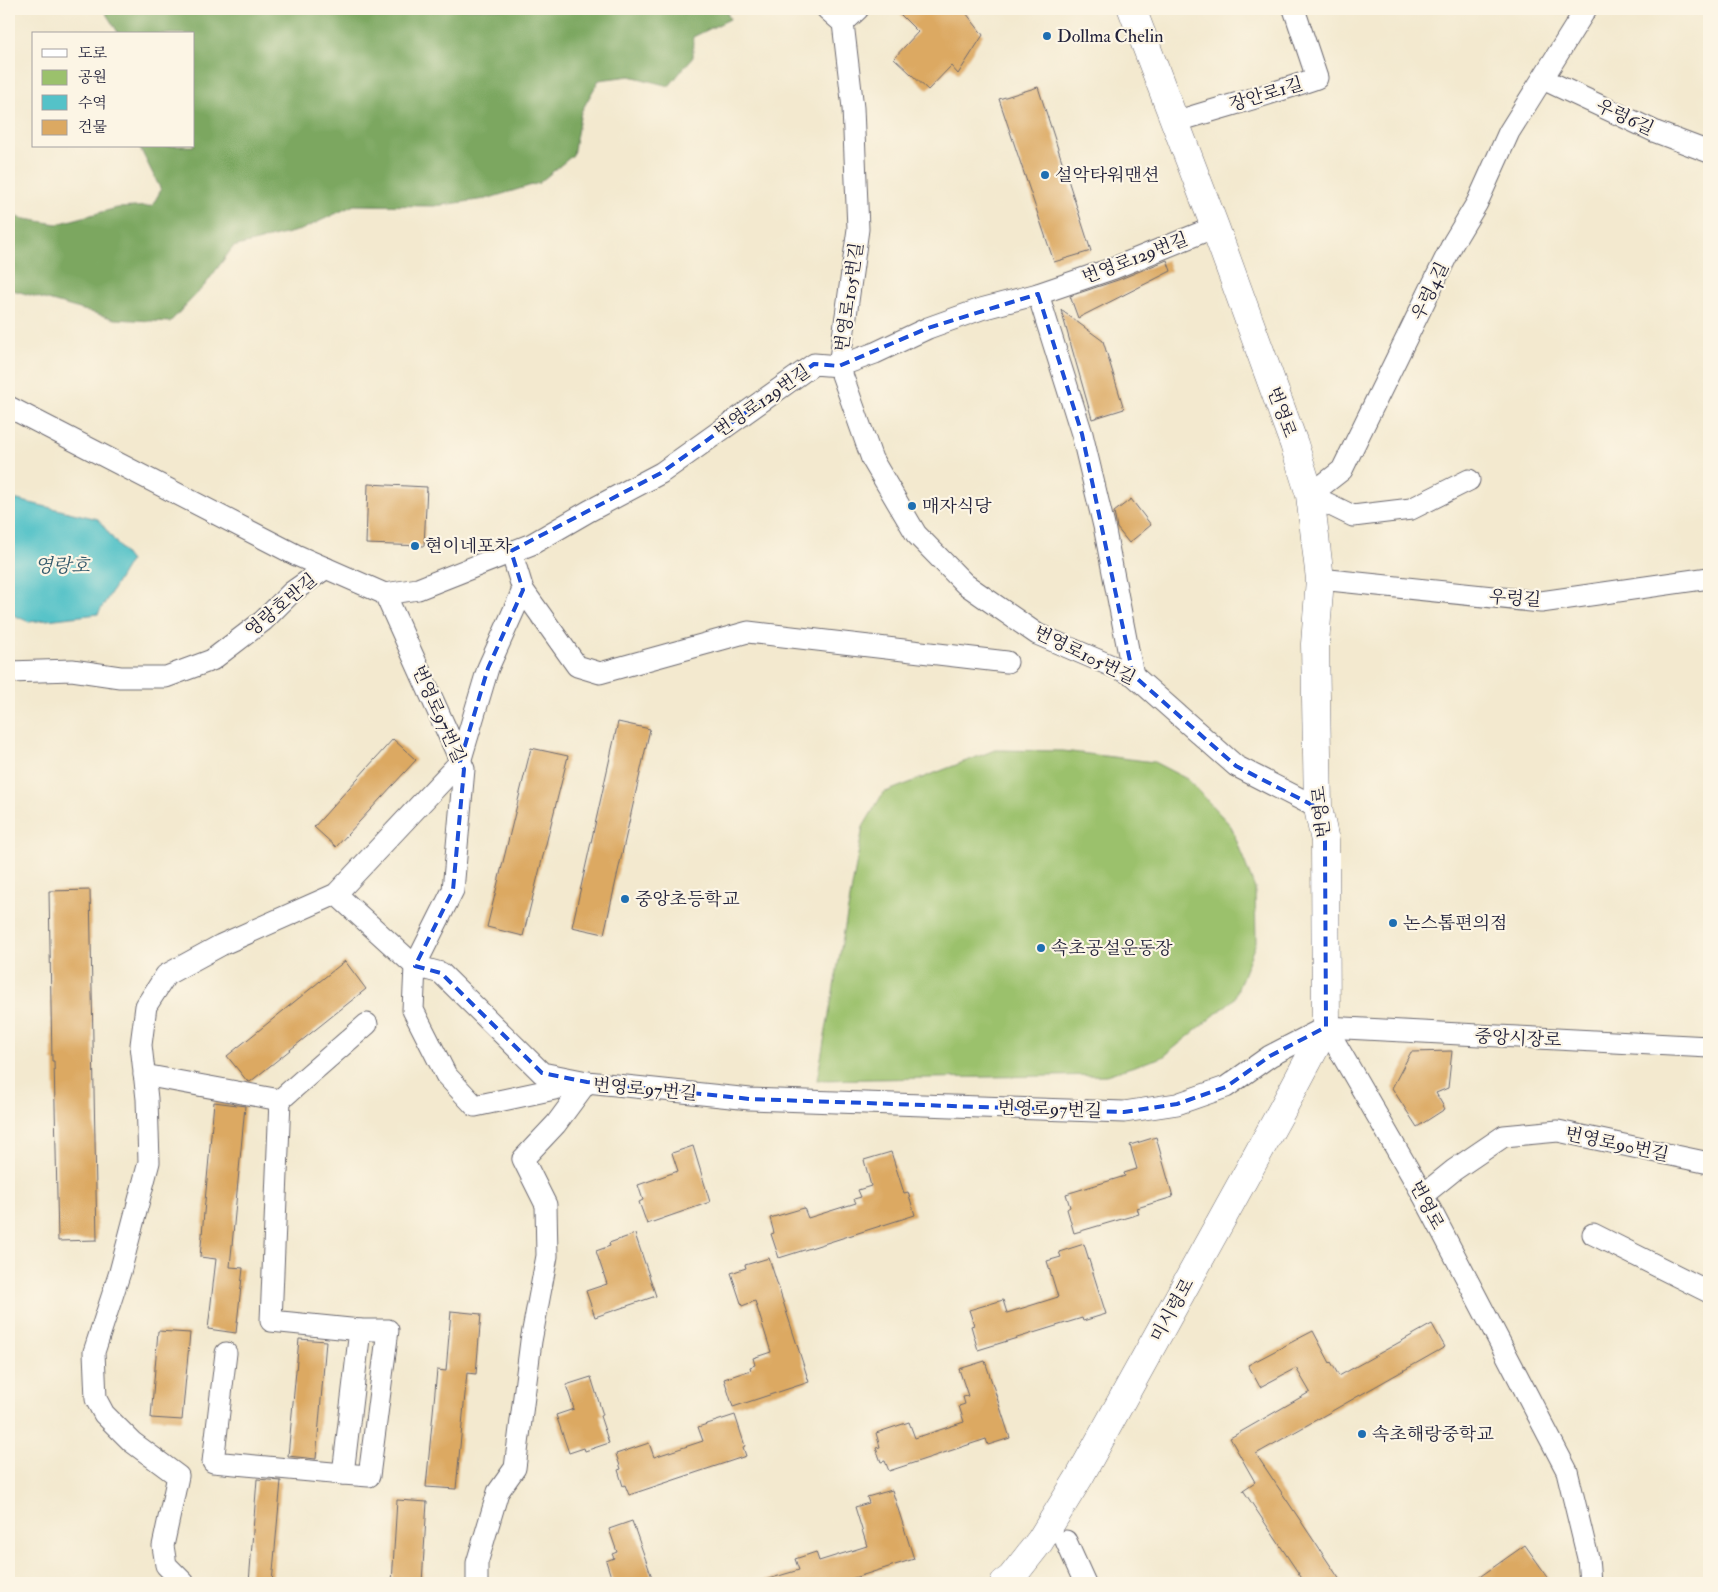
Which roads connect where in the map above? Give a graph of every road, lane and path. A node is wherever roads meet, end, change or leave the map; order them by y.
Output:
1 (827, 9) edge
2 (858, 9) edge
3 (1132, 9) edge
4 (1294, 9) edge
5 (1586, 9) edge
6 (843, 23) junction
7 (1543, 79) junction
8 (1175, 122) junction
9 (1709, 152) edge
10 (1215, 227) junction
11 (1038, 294) junction
12 (839, 366) junction
13 (9, 407) edge
14 (1469, 480) dead end
15 (1310, 496) junction
16 (512, 552) junction
17 (326, 568) junction
18 (1709, 578) edge
19 (1320, 579) junction
20 (523, 590) junction
21 (385, 594) junction
22 (1007, 662) dead end
23 (9, 672) edge
24 (1133, 675) junction
25 (460, 762) junction
26 (1318, 808) junction
27 (336, 894) junction
28 (415, 966) junction
29 (367, 1024) dead end
30 (1326, 1028) junction
31 (1709, 1047) edge
32 (144, 1075) junction
33 (588, 1082) junction
34 (280, 1100) junction
35 (1709, 1163) edge
36 (1422, 1195) junction
37 (1593, 1234) dead end
38 (1709, 1292) edge
39 (226, 1353) dead end
40 (1066, 1541) dead end
41 (184, 1583) edge
42 (477, 1583) edge
43 (1004, 1583) edge
44 (1085, 1583) edge
45 (1590, 1583) edge

1 - 6 street
2 - 6 street
3 - 8 main road, 번영로
4 - 8 street, 장안로1길
5 - 7 street, 우렁4길
6 - 12 street, 번영로105번길
7 - 9 street, 우렁6길
7 - 15 street, 우렁4길
8 - 10 main road, 번영로
10 - 11 street, 번영로129번길
10 - 15 main road, 번영로
11 - 12 street, 번영로129번길
11 - 24 street
12 - 16 street, 번영로129번길
12 - 24 street, 번영로105번길
13 - 17 street, 영랑호반길
14 - 15 street
15 - 19 main road, 번영로
16 - 20 street
16 - 21 street, 번영로129번길
17 - 21 street
17 - 23 street, 영랑호반길
18 - 19 street, 우렁길
19 - 26 main road, 번영로
20 - 22 street
20 - 25 street
21 - 25 street, 번영로97번길
24 - 26 street, 번영로105번길
25 - 27 street
25 - 28 street, 번영로97번길
26 - 30 main road, 번영로
27 - 28 street
27 - 32 street
28 - 33 street
28 - 33 street, 번영로97번길
29 - 34 street
30 - 31 street, 중앙시장로
30 - 33 street, 번영로97번길
30 - 36 street, 번영로
30 - 43 main road, 미시령로
32 - 34 street
32 - 41 street
33 - 42 street
34 - 39 street
35 - 36 street, 번영로90번길
36 - 45 street, 번영로
37 - 38 street
40 - 44 street

